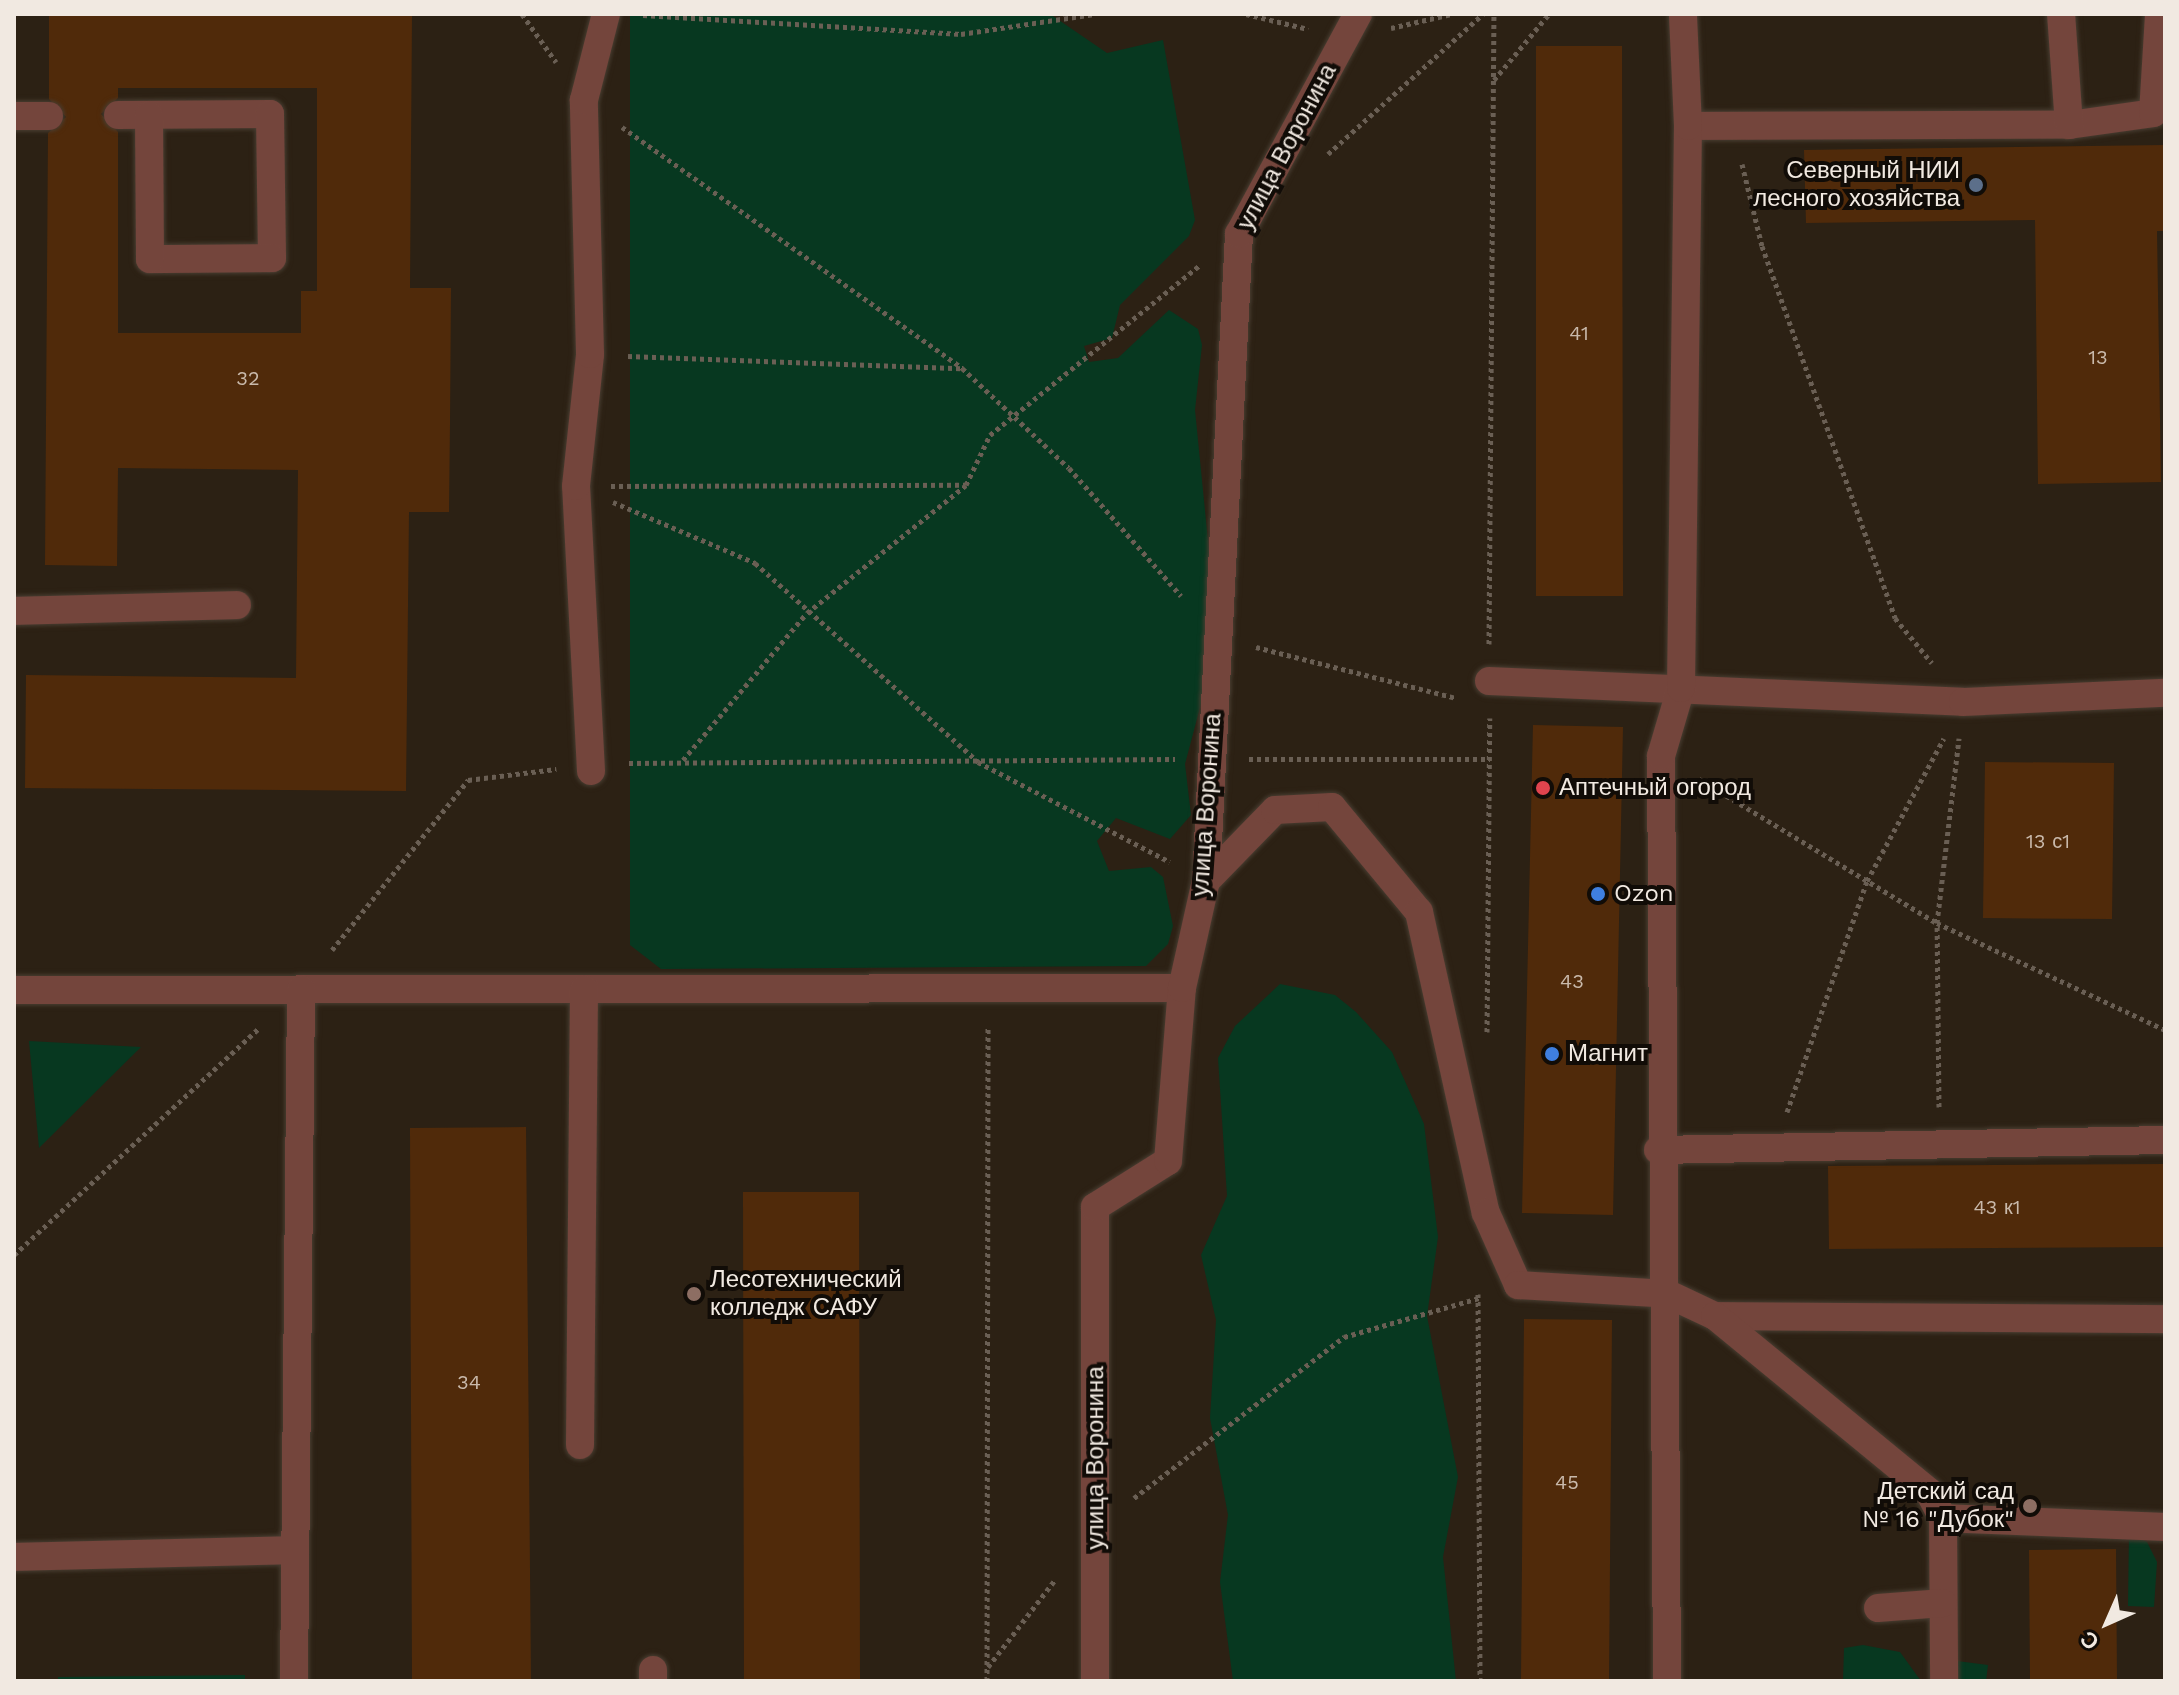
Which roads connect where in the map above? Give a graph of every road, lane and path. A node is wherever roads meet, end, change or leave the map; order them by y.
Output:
1 (522, 14) edge
2 (606, 14) edge
3 (1095, 14) edge
4 (1358, 14) edge
5 (1549, 14) edge
6 (1683, 14) edge
7 (2061, 14) edge
8 (2159, 14) edge
9 (633, 15) edge
10 (1493, 80) dead end
11 (584, 100) junction
12 (118, 115) dead end
13 (149, 115) junction
14 (14, 116) edge
15 (49, 116) dead end
16 (2069, 125) junction
17 (1688, 126) junction
18 (1733, 128) junction
19 (590, 354) junction
20 (576, 486) junction
21 (237, 605) dead end
22 (14, 611) edge
23 (807, 613) junction
24 (1489, 681) dead end
25 (1681, 688) junction
26 (2165, 693) edge
27 (1963, 702) junction
28 (1661, 756) junction
29 (1212, 759) junction
30 (1490, 759) dead end
31 (682, 760) junction
32 (978, 762) junction
33 (591, 768) joint
34 (1206, 881) junction
35 (1867, 881) junction
36 (1937, 923) junction
37 (1182, 988) junction
38 (301, 989) junction
39 (584, 989) junction
40 (991, 989) junction
41 (14, 990) edge
42 (2165, 1030) edge
43 (2165, 1140) edge
44 (1940, 1142) junction
45 (1775, 1147) junction
46 (1658, 1150) junction
47 (1518, 1285) junction
48 (1668, 1294) junction
49 (1478, 1298) junction
50 (1715, 1316) junction
51 (2165, 1319) edge
52 (580, 1445) dead end
53 (1943, 1518) junction
54 (2165, 1527) edge
55 (1096, 1528) junction
56 (295, 1550) junction
57 (14, 1557) edge
58 (1943, 1603) junction
59 (1878, 1608) dead end
60 (987, 1668) junction
61 (294, 1681) edge
62 (987, 1681) edge
63 (1095, 1681) edge
64 (1480, 1681) edge
65 (1667, 1681) edge
66 (1944, 1681) edge

1 - 11 path
2 - 11 lane
3 - 9 path
4 - 29 lane, улица Воронина
5 - 10 path
6 - 17 lane
7 - 16 lane
8 - 16 lane
11 - 19 lane
11 - 19 path
12 - 13 lane
13 - 13 lane
14 - 15 lane
16 - 18 lane
17 - 18 lane
17 - 25 lane
18 - 27 path
19 - 20 lane
20 - 23 path
20 - 23 path
20 - 33 lane
21 - 22 lane
23 - 31 path
23 - 32 path
24 - 25 lane
25 - 27 lane
25 - 28 lane
26 - 27 lane
27 - 35 path
27 - 36 path
28 - 35 path
28 - 46 lane
29 - 30 path
29 - 32 path
29 - 34 lane, улица Воронина
31 - 32 path
31 - 33 path
32 - 34 path
34 - 37 lane, улица Воронина
34 - 47 lane
35 - 36 path
35 - 45 path
36 - 42 path
36 - 44 path
37 - 40 lane
37 - 55 lane, улица Воронина
38 - 39 lane
38 - 41 lane
38 - 56 lane
39 - 40 lane
39 - 52 lane
40 - 60 path
43 - 44 lane
44 - 45 lane
45 - 46 lane
46 - 48 lane
47 - 48 lane
47 - 49 path
48 - 50 lane
48 - 65 lane
49 - 55 path
49 - 64 path
50 - 51 lane
50 - 53 lane
53 - 54 lane
53 - 58 lane
55 - 60 path
55 - 63 lane, улица Воронина
56 - 57 lane
56 - 61 lane
58 - 59 lane
58 - 66 lane
60 - 62 path

